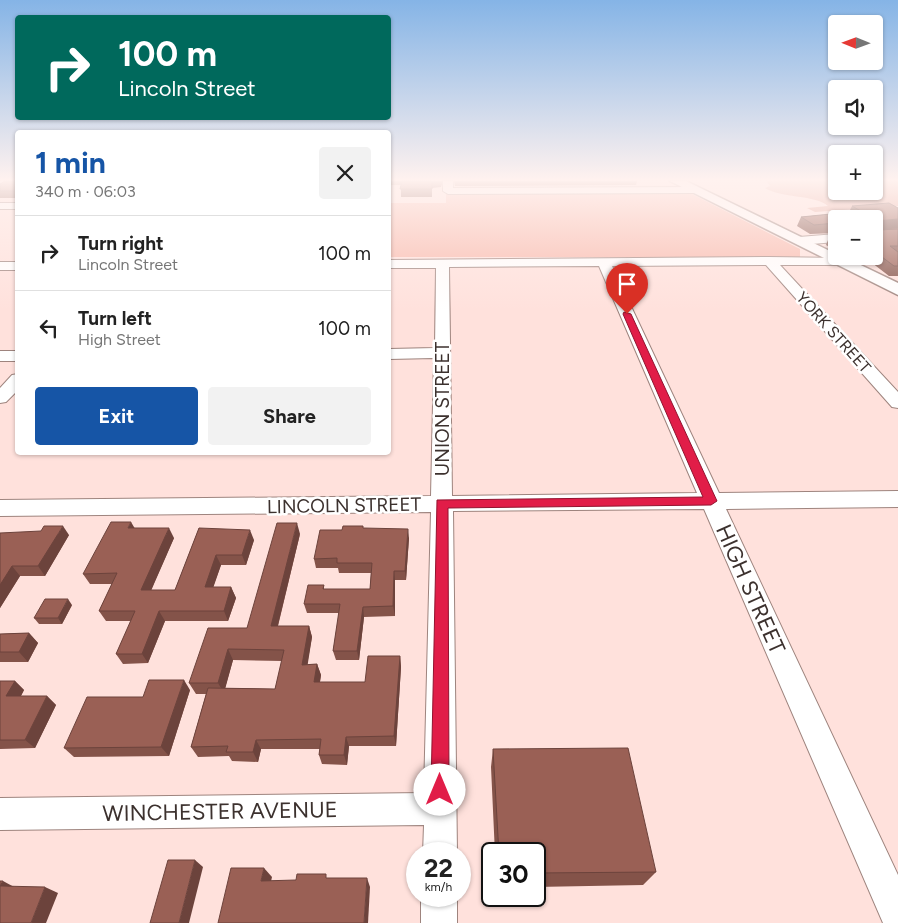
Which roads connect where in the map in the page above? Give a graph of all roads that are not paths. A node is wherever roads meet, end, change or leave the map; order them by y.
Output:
1 (764, 224) edge
2 (828, 239) edge
3 (799, 241) junction
4 (828, 256) edge
5 (769, 261) junction
6 (828, 261) edge
7 (604, 262) junction
8 (391, 264) edge
9 (443, 264) junction
10 (846, 265) edge
11 (0, 266) edge
12 (15, 266) edge
13 (898, 290) edge
14 (442, 353) junction
15 (391, 354) edge
16 (0, 356) edge
17 (15, 356) edge
18 (15, 382) edge
19 (0, 398) edge
20 (898, 402) edge
21 (898, 499) edge
22 (711, 501) junction
23 (441, 504) junction
24 (0, 508) edge
25 (440, 809) junction
26 (0, 814) edge
27 (440, 842) edge
28 (439, 907) edge
29 (898, 915) edge
30 (439, 923) edge

1 - 3 street
2 - 3 street
3 - 4 street
5 - 6 street
5 - 7 street
5 - 20 street, YORK STREET
7 - 9 street
7 - 22 street, HIGH STREET
8 - 9 street
9 - 14 street, UNION STREET
10 - 13 street
11 - 12 street
14 - 15 street
14 - 23 street, UNION STREET
16 - 17 street
18 - 19 street
21 - 22 street, LINCOLN STREET
22 - 23 street, LINCOLN STREET
22 - 29 street, HIGH STREET
23 - 24 street, LINCOLN STREET
23 - 25 street, UNION STREET
25 - 26 street, WINCHESTER AVENUE
25 - 27 street, UNION STREET
28 - 30 street

